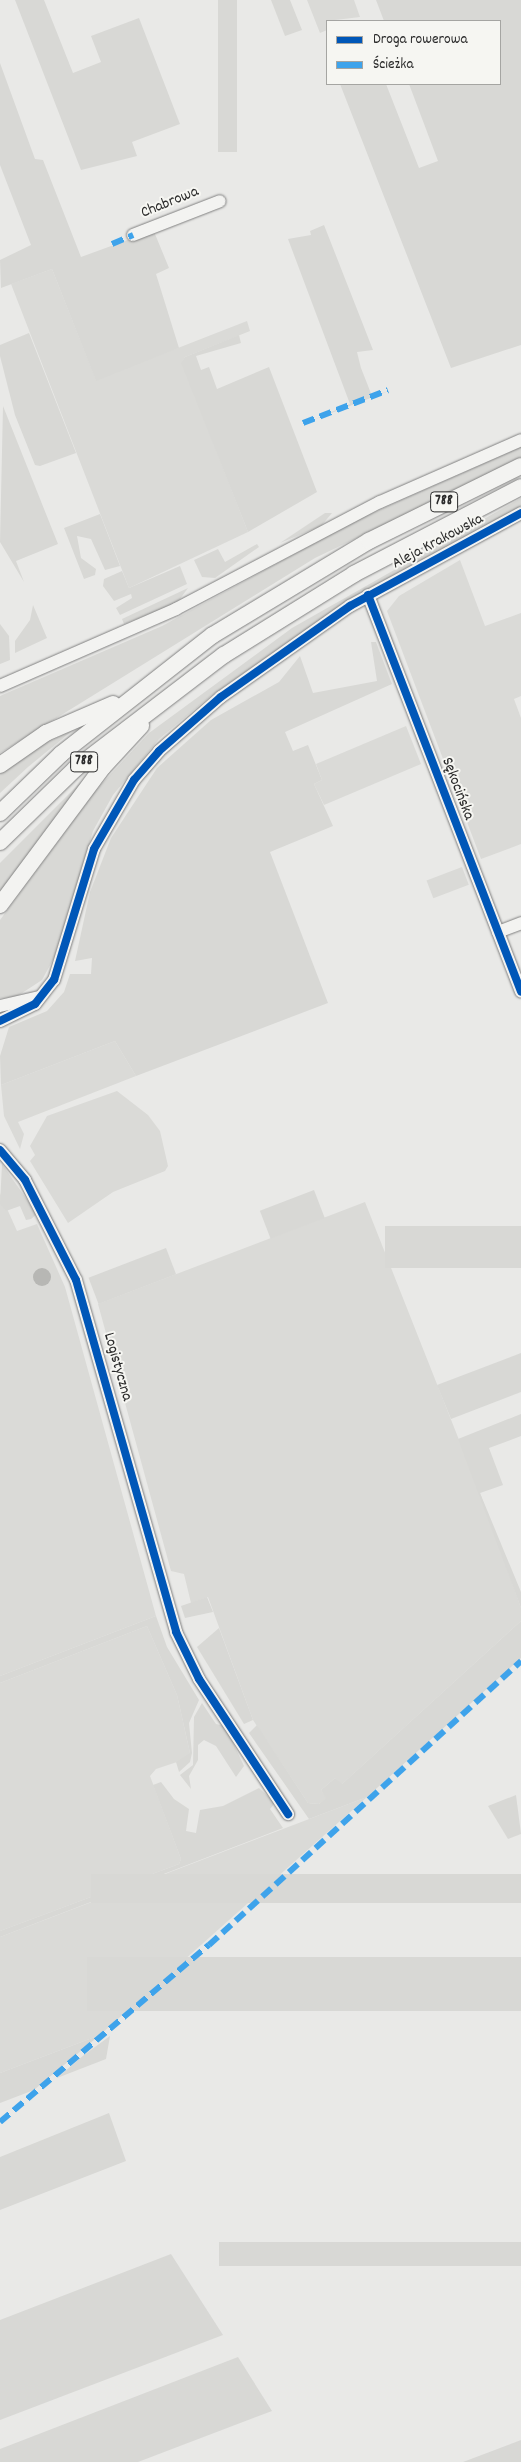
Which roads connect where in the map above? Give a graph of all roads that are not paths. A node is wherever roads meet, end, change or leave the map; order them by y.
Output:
1 (220, 201) dead end
2 (133, 236) dead end
3 (521, 440) edge
4 (521, 466) edge
5 (521, 488) edge
6 (521, 513) edge
7 (368, 595) junction
8 (0, 686) edge
9 (176, 690) junction
10 (137, 692) junction
11 (0, 765) edge
12 (0, 813) edge
13 (0, 842) edge
14 (0, 905) edge
15 (521, 924) edge
16 (498, 932) junction
17 (521, 992) edge
18 (41, 996) junction
19 (0, 1006) edge
20 (0, 1021) edge
21 (0, 1150) edge
22 (288, 1814) dead end

1 - 2 street, Chabrowa
3 - 8 street
4 - 10 main road, Aleja Krakowska / 788
5 - 9 main road, Aleja Krakowska / 788
6 - 7 street, Aleja Krakowska
7 - 16 street, Sękocińska
7 - 18 street, Aleja Krakowska
9 - 13 main road, 788
9 - 14 main road
10 - 11 main road
10 - 12 main road, 788
15 - 16 street
16 - 17 street, Sękocińska
18 - 19 street
18 - 20 street, Aleja Krakowska
21 - 22 street, Logistyczna

